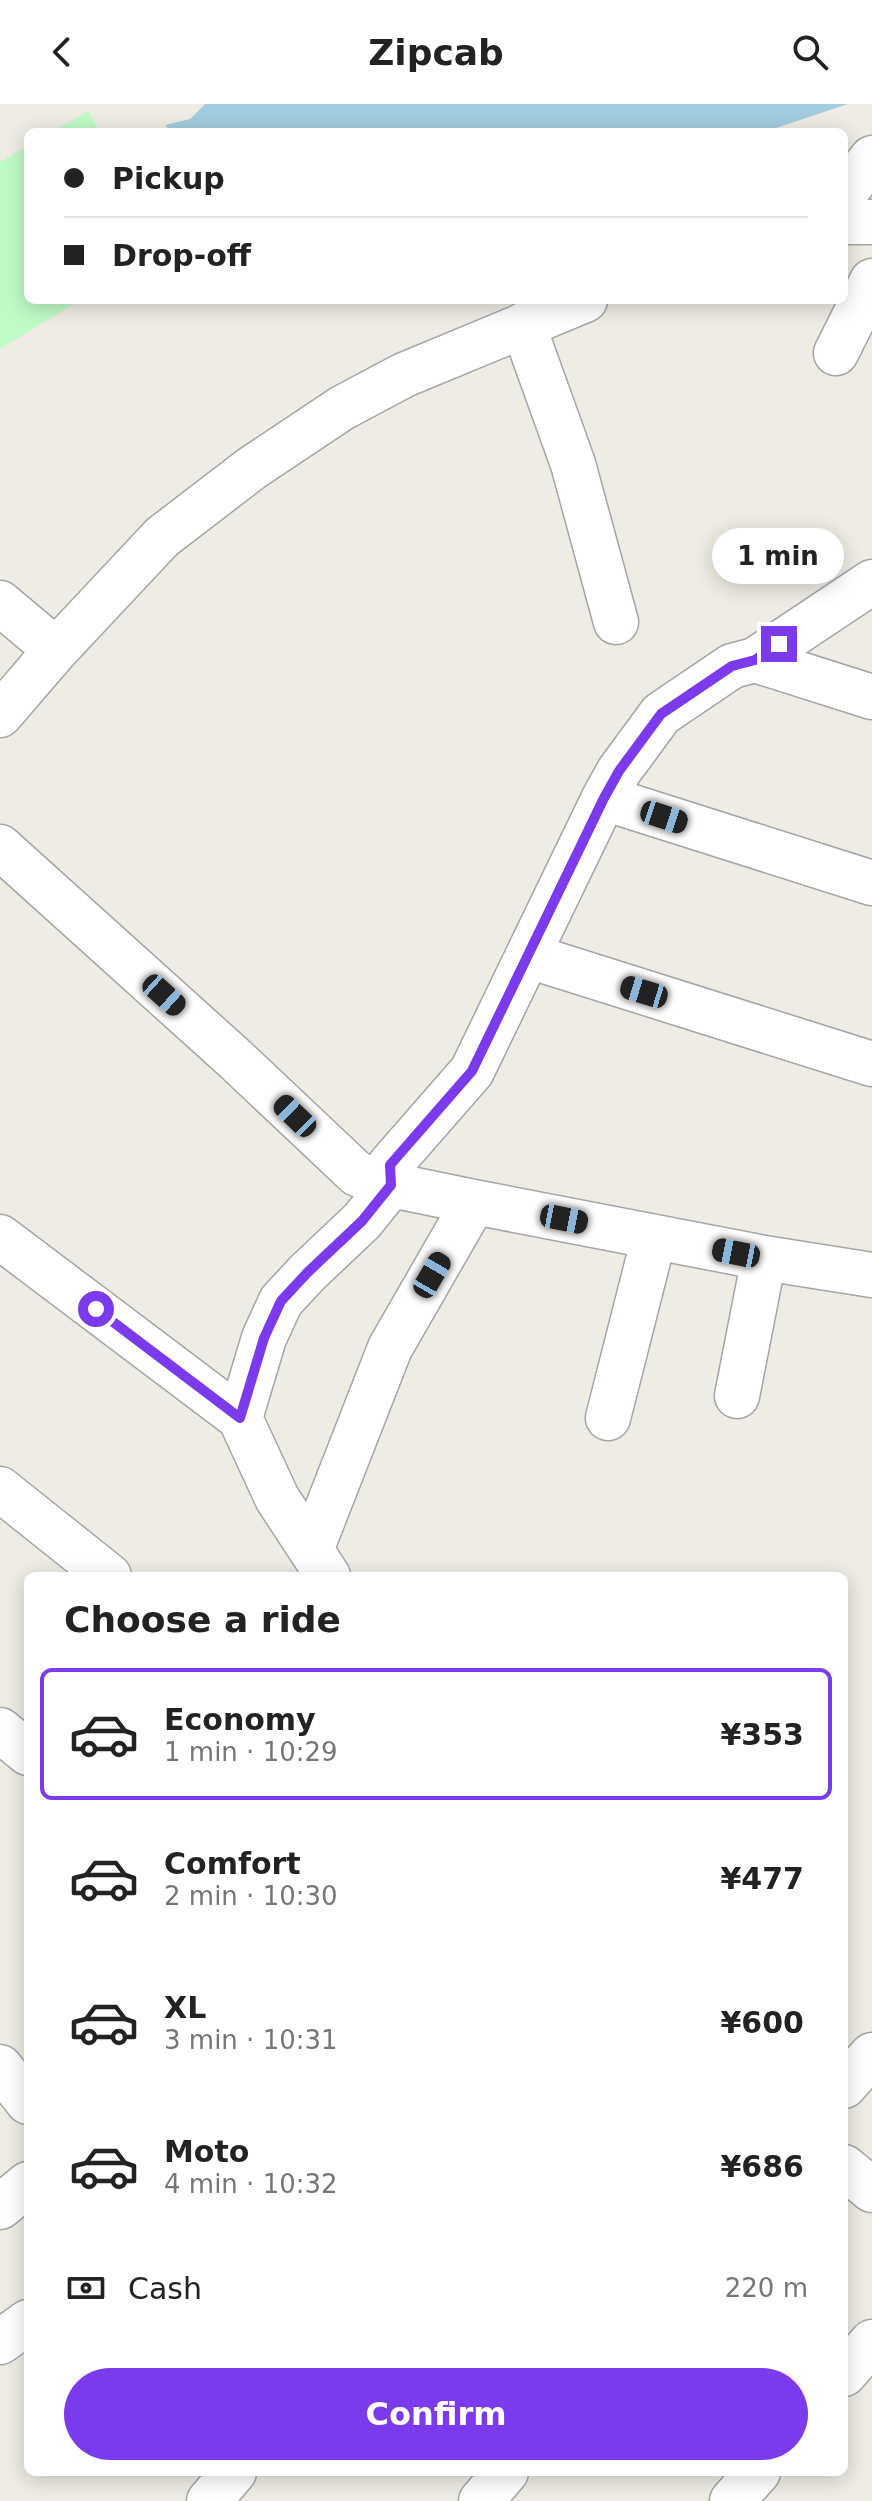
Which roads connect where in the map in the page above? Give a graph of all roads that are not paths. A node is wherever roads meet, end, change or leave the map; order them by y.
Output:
1 (872, 158) edge
2 (848, 189) edge
3 (848, 222) edge
4 (872, 222) edge
5 (872, 281) edge
6 (575, 304) edge
7 (523, 325) junction
8 (836, 353) dead end
9 (872, 582) edge
10 (0, 603) edge
11 (616, 622) dead end
12 (56, 650) junction
13 (755, 660) junction
14 (872, 697) edge
15 (0, 715) edge
16 (604, 798) junction
17 (0, 847) edge
18 (872, 883) edge
19 (529, 956) junction
20 (872, 1064) edge
21 (391, 1185) junction
22 (474, 1202) junction
23 (0, 1237) edge
24 (654, 1237) junction
25 (764, 1258) junction
26 (872, 1275) edge
27 (737, 1396) dead end
28 (240, 1418) junction
29 (608, 1418) dead end
30 (0, 1489) edge
31 (320, 1563) edge
32 (104, 1572) edge
33 (0, 1730) edge
34 (24, 1750) edge
35 (872, 2055) edge
36 (0, 2067) edge
37 (848, 2082) edge
38 (24, 2097) edge
39 (848, 2170) edge
40 (24, 2187) edge
41 (872, 2190) edge
42 (0, 2207) edge
43 (24, 2325) edge
44 (0, 2342) edge
45 (872, 2342) edge
46 (848, 2369) edge
47 (231, 2476) edge
48 (503, 2476) edge
49 (754, 2476) edge
50 (209, 2501) edge
51 (481, 2501) edge
52 (732, 2501) edge

1 - 2 street
3 - 4 street
5 - 8 street
6 - 7 street
7 - 11 street
7 - 12 street
9 - 13 street
10 - 12 street
12 - 15 street
13 - 14 street
13 - 16 street
16 - 18 street
16 - 19 street
17 - 21 street
19 - 20 street
19 - 21 street
21 - 22 street
21 - 28 street
22 - 24 street
22 - 31 street
23 - 28 street
24 - 25 street
24 - 29 street
25 - 26 street
25 - 27 street
28 - 31 street
30 - 32 street
33 - 34 street
35 - 37 street
36 - 38 street
39 - 41 street
40 - 42 street
43 - 44 street
45 - 46 street
47 - 50 street
48 - 51 street
49 - 52 street

